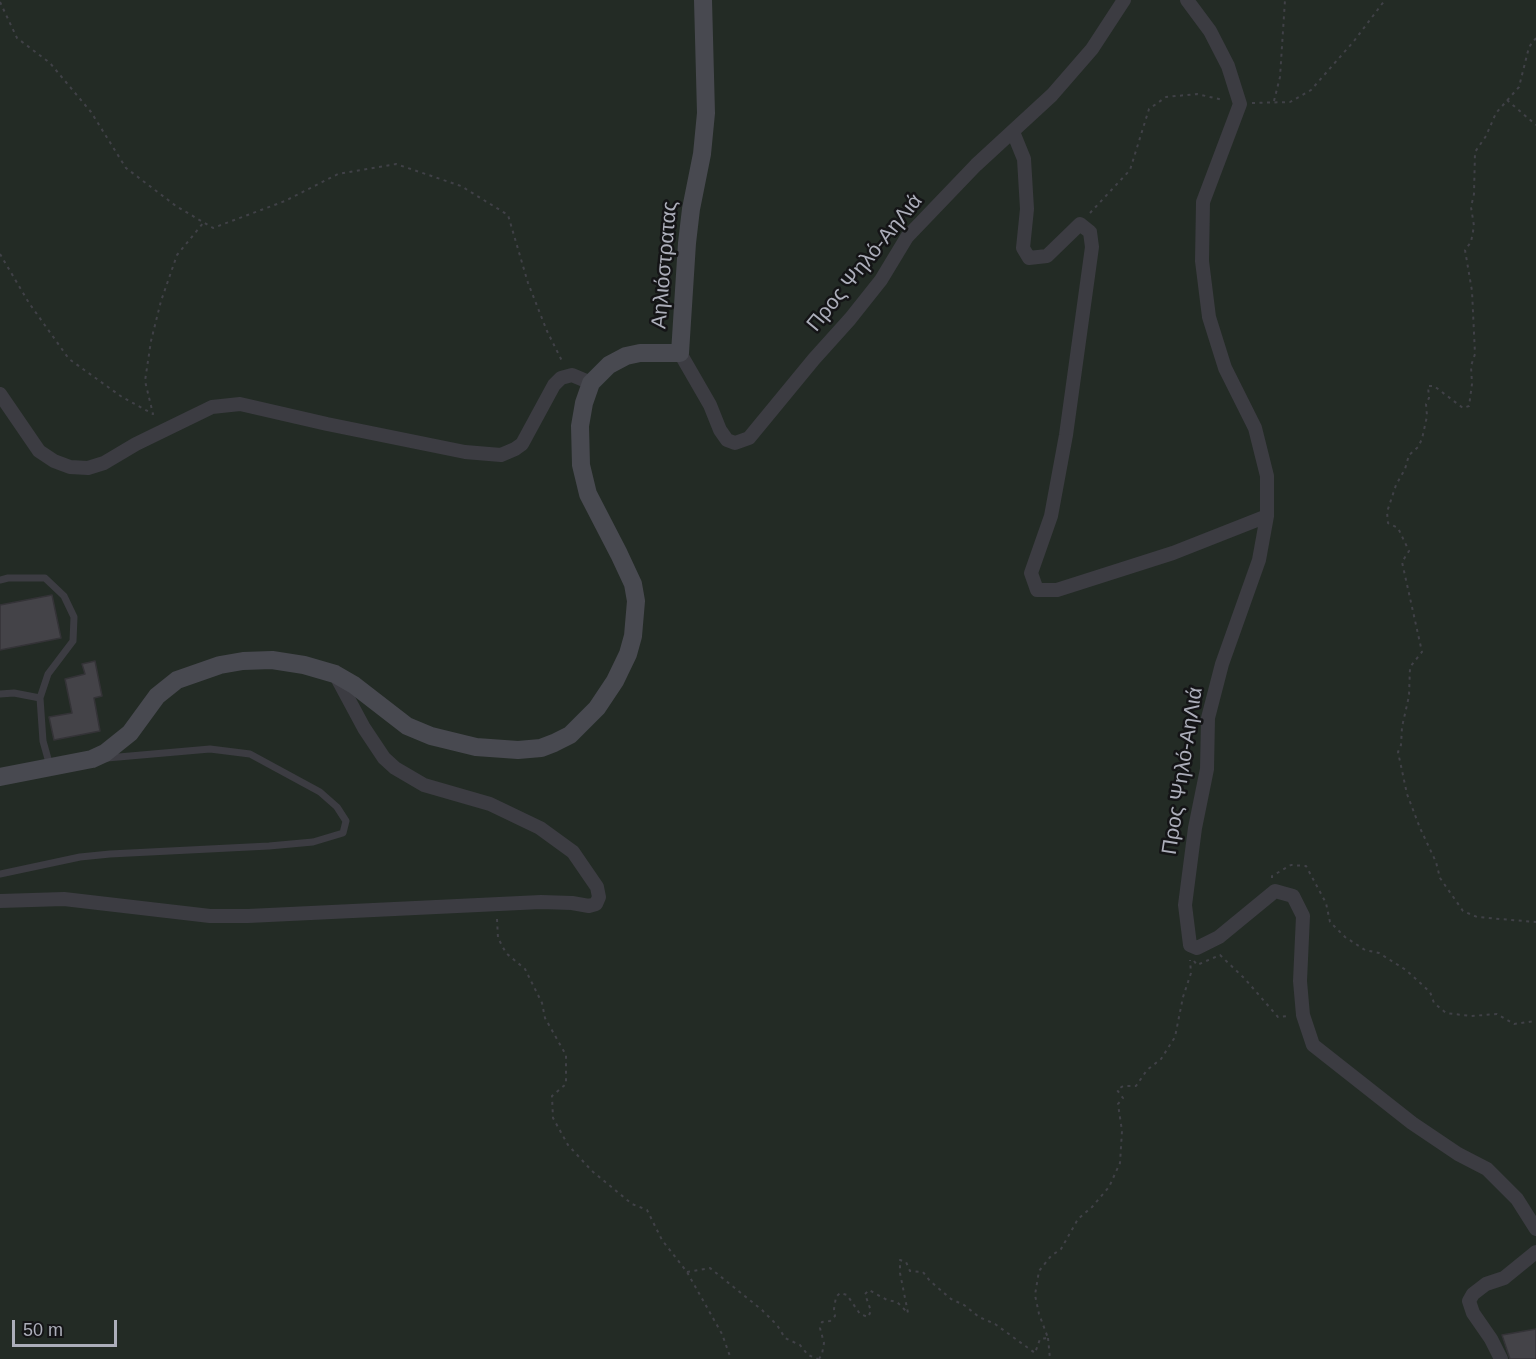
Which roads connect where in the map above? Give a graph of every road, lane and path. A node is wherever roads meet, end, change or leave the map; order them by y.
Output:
1 (703, 0) edge
2 (1125, 0) edge
3 (1187, 0) edge
4 (1285, 0) edge
5 (1385, 0) edge
6 (0, 2) edge
7 (1536, 38) edge
8 (1507, 100) junction
9 (1273, 102) junction
10 (1240, 104) junction
11 (1536, 125) edge
12 (1013, 132) junction
13 (204, 222) junction
14 (1080, 224) junction
15 (0, 254) edge
16 (680, 353) junction
17 (569, 376) junction
18 (591, 383) junction
19 (0, 394) edge
20 (1268, 516) junction
21 (0, 580) edge
22 (335, 674) junction
23 (0, 694) edge
24 (40, 698) junction
25 (92, 759) junction
26 (51, 768) junction
27 (0, 777) edge
28 (0, 874) edge
29 (1275, 891) junction
30 (0, 901) edge
31 (496, 904) junction
32 (1536, 922) edge
33 (1193, 946) junction
34 (1303, 1015) junction
35 (1536, 1021) edge
36 (1536, 1229) edge
37 (1536, 1252) edge
38 (687, 1272) junction
39 (1048, 1338) junction
40 (731, 1359) edge
41 (819, 1359) edge
42 (1050, 1359) edge
43 (1501, 1359) edge

1 - 16 street, Αηλιόστρατας
2 - 12 street, Προς Ψηλό-ΑηΛιά
3 - 10 street
4 - 9 path
5 - 9 path
6 - 13 path
7 - 8 path
8 - 11 path
8 - 32 path
9 - 10 path
10 - 14 path
10 - 20 street, Προς Ψηλό-ΑηΛιά
12 - 14 street
12 - 16 street, Προς Ψηλό-ΑηΛιά
13 - 15 path
13 - 17 path
14 - 20 street
16 - 18 street, Αηλιόστρατας
17 - 18 street
17 - 19 street
18 - 22 street
20 - 33 street, Προς Ψηλό-ΑηΛιά
21 - 24 lane
22 - 25 street
22 - 31 street
23 - 24 lane
24 - 26 lane
25 - 26 street
25 - 28 lane
26 - 27 street
29 - 33 street
29 - 34 street
29 - 35 path
30 - 31 street
31 - 38 path
33 - 34 path
33 - 39 path
34 - 36 street
37 - 43 street
38 - 40 path
38 - 41 path
39 - 41 path
39 - 42 path

